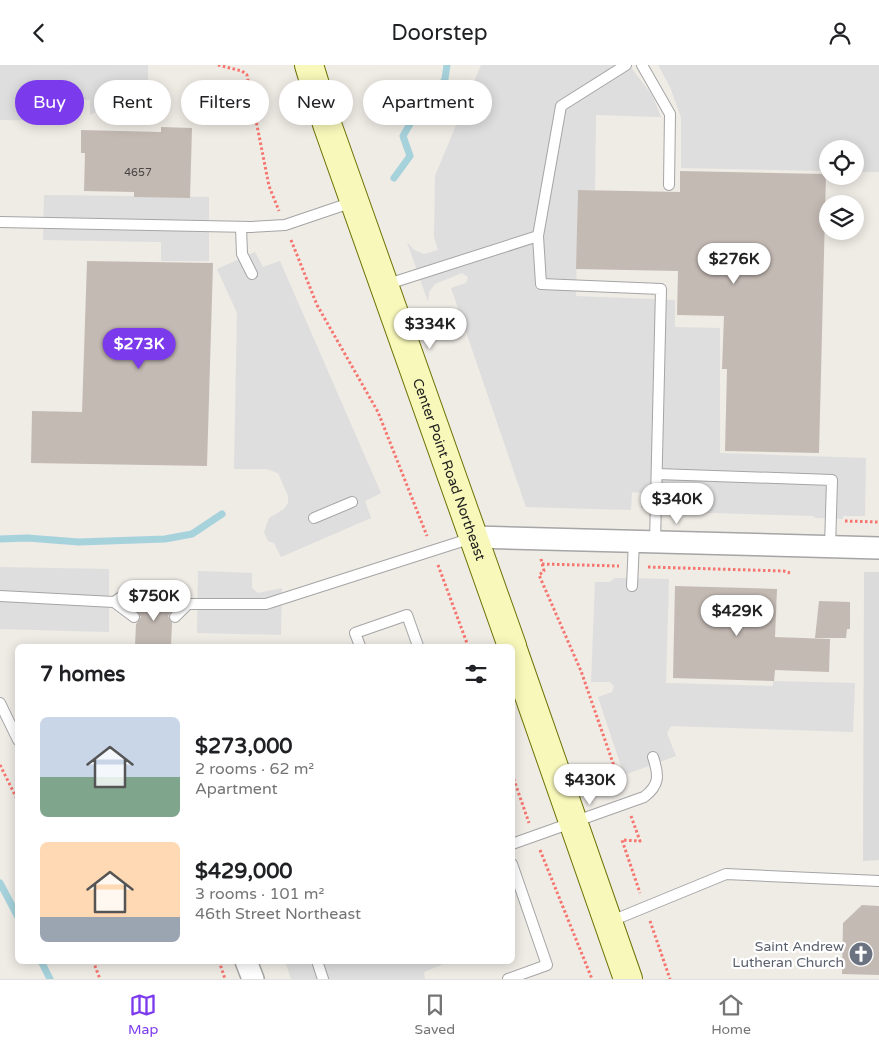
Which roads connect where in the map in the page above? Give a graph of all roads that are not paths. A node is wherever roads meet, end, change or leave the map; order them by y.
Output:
1 (626, 65) edge
2 (642, 65) edge
3 (311, 66) edge
4 (669, 185) dead end
5 (354, 201) junction
6 (0, 222) edge
7 (242, 227) junction
8 (538, 236) junction
9 (252, 274) dead end
10 (384, 285) junction
11 (657, 474) junction
12 (352, 502) dead end
13 (314, 518) dead end
14 (475, 537) junction
15 (634, 541) junction
16 (655, 542) junction
17 (830, 547) junction
18 (879, 548) edge
19 (632, 587) dead end
20 (0, 596) edge
21 (114, 602) junction
22 (188, 605) junction
23 (134, 617) dead end
24 (175, 617) dead end
25 (359, 644) edge
26 (417, 644) edge
27 (511, 644) edge
28 (515, 656) edge
29 (0, 703) edge
30 (15, 735) edge
31 (653, 757) dead end
32 (573, 822) junction
33 (515, 843) edge
34 (515, 873) edge
35 (879, 881) edge
36 (608, 922) junction
37 (247, 964) edge
38 (318, 964) edge
39 (253, 979) edge
40 (323, 979) edge
41 (508, 979) edge
42 (628, 979) edge

1 - 8 lane
2 - 4 lane
3 - 5 main road, Center Point Road Northeast
5 - 7 lane
5 - 10 main road, Center Point Road Northeast
6 - 7 lane
7 - 9 lane
8 - 10 lane
8 - 11 lane
10 - 14 main road, Center Point Road Northeast
11 - 16 lane
11 - 17 lane
12 - 13 lane
14 - 15 street
14 - 22 lane
14 - 27 main road, Center Point Road Northeast
15 - 16 street
15 - 19 lane
16 - 17 street
17 - 18 street
20 - 21 lane
21 - 22 lane
21 - 23 lane
22 - 24 lane
25 - 26 lane
28 - 32 main road, Center Point Road Northeast
29 - 30 lane
31 - 32 lane
32 - 33 lane
32 - 36 main road, Center Point Road Northeast
34 - 41 lane
35 - 36 lane
36 - 42 main road, Center Point Road Northeast
37 - 39 street
38 - 40 lane

